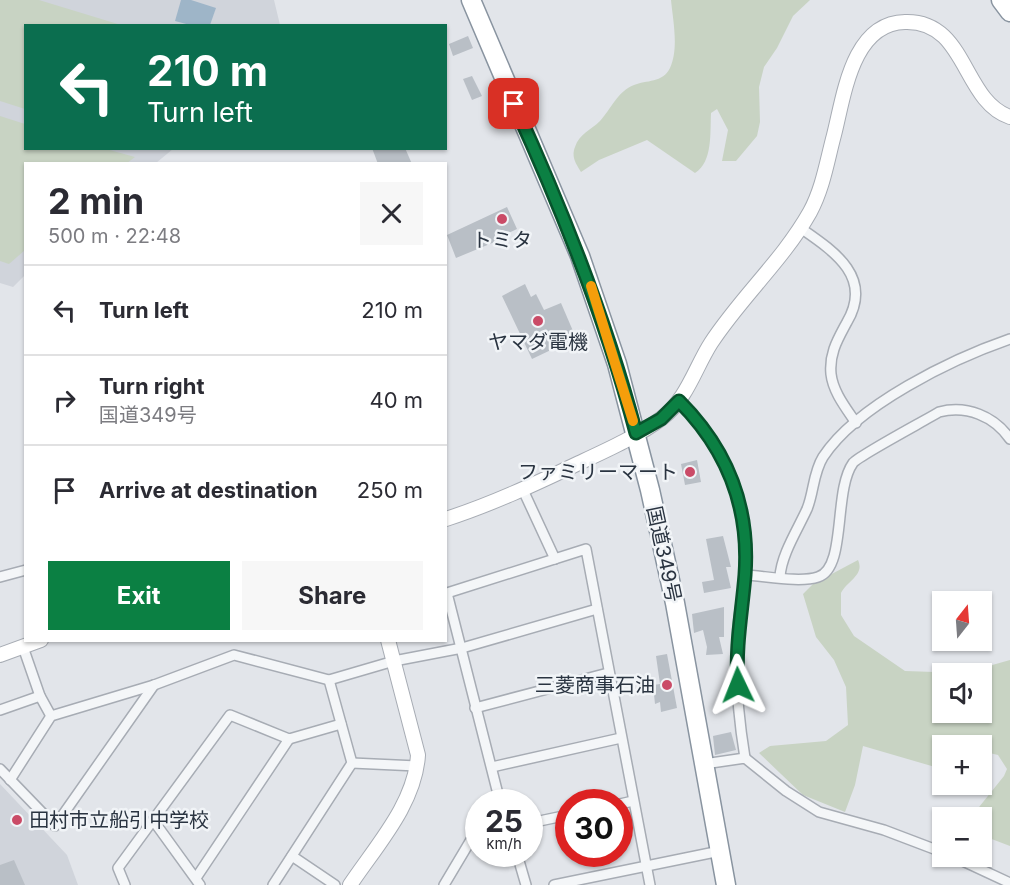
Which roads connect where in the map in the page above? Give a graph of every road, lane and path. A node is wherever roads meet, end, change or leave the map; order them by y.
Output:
1 (471, 0) edge
2 (1001, 0) edge
3 (1010, 12) edge
4 (1010, 117) edge
5 (799, 227) junction
6 (1010, 339) edge
7 (679, 401) junction
8 (856, 423) junction
9 (636, 433) junction
10 (1010, 439) edge
11 (523, 490) junction
12 (447, 519) edge
13 (555, 559) junction
14 (24, 571) edge
15 (745, 575) junction
16 (0, 577) edge
17 (780, 577) junction
18 (597, 609) junction
19 (36, 642) edge
20 (389, 642) edge
21 (22, 647) junction
22 (462, 648) junction
23 (0, 655) edge
24 (394, 661) junction
25 (608, 674) junction
26 (329, 680) junction
27 (154, 684) junction
28 (40, 696) junction
29 (475, 708) junction
30 (0, 710) edge
31 (51, 716) junction
32 (341, 724) junction
33 (621, 738) junction
34 (289, 739) junction
35 (745, 758) junction
36 (352, 763) junction
37 (704, 764) junction
38 (417, 766) junction
39 (492, 767) junction
40 (0, 769) edge
41 (10, 780) junction
42 (497, 789) edge
43 (631, 789) edge
44 (633, 801) edge
45 (153, 820) junction
46 (932, 848) edge
47 (465, 850) edge
48 (720, 851) junction
49 (292, 856) junction
50 (647, 866) junction
51 (521, 867) edge
52 (977, 867) edge
53 (198, 882) edge
54 (1010, 882) edge
55 (445, 884) edge
56 (125, 885) edge
57 (273, 885) edge
58 (335, 885) edge
59 (350, 885) edge
60 (526, 885) edge
61 (554, 885) edge
62 (650, 885) edge
63 (726, 885) edge

1 - 9 highway, 国道349号
2 - 3 highway
4 - 5 street
5 - 7 street
5 - 8 street
6 - 8 street
7 - 9 street
7 - 15 street
8 - 17 street
9 - 11 street
9 - 37 highway, 国道349号
10 - 17 street
11 - 12 street
11 - 13 street
13 - 18 street
13 - 22 street
14 - 16 street
15 - 17 street
15 - 35 street
18 - 22 street
18 - 25 street
19 - 21 street
20 - 24 street
21 - 23 street
21 - 28 street
22 - 24 street
22 - 29 street
24 - 26 street
24 - 38 street
25 - 29 street
25 - 33 street
26 - 27 street
26 - 32 street
27 - 31 street
27 - 41 street
28 - 30 street
28 - 31 street
29 - 39 street
31 - 41 street
32 - 34 street
32 - 36 street
33 - 39 street
33 - 43 street
34 - 45 street
34 - 53 street
35 - 37 street
35 - 46 street
36 - 38 street
36 - 49 street
37 - 48 highway, 国道349号
38 - 59 street
39 - 42 street
40 - 41 street
44 - 50 street
45 - 53 street
45 - 56 street
47 - 55 street
48 - 50 street
48 - 63 highway, 国道349号
49 - 57 street
49 - 58 street
50 - 61 street
50 - 62 street
51 - 60 street
52 - 54 street

